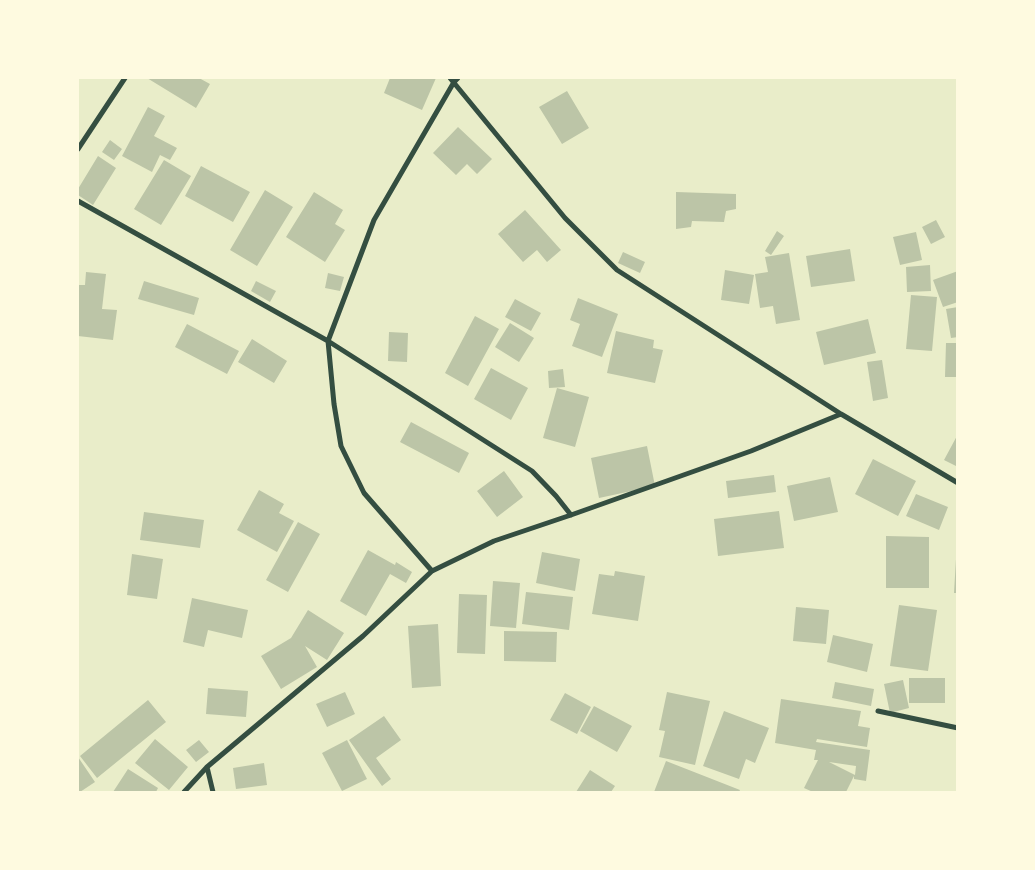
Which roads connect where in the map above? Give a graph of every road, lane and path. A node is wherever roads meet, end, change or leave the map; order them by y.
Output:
1 (125, 78) edge
2 (454, 79) edge
3 (78, 149) edge
4 (78, 201) edge
5 (328, 341) junction
6 (841, 414) junction
7 (958, 483) edge
8 (571, 515) junction
9 (432, 571) junction
10 (878, 711) dead end
11 (958, 728) edge
12 (207, 767) junction
13 (184, 792) edge
14 (213, 792) edge

1 - 3 street
2 - 5 street
2 - 6 street
4 - 5 street
5 - 8 street
5 - 9 street
6 - 7 street
6 - 8 street
8 - 9 street
9 - 12 street
10 - 11 street
12 - 13 street
12 - 14 street

